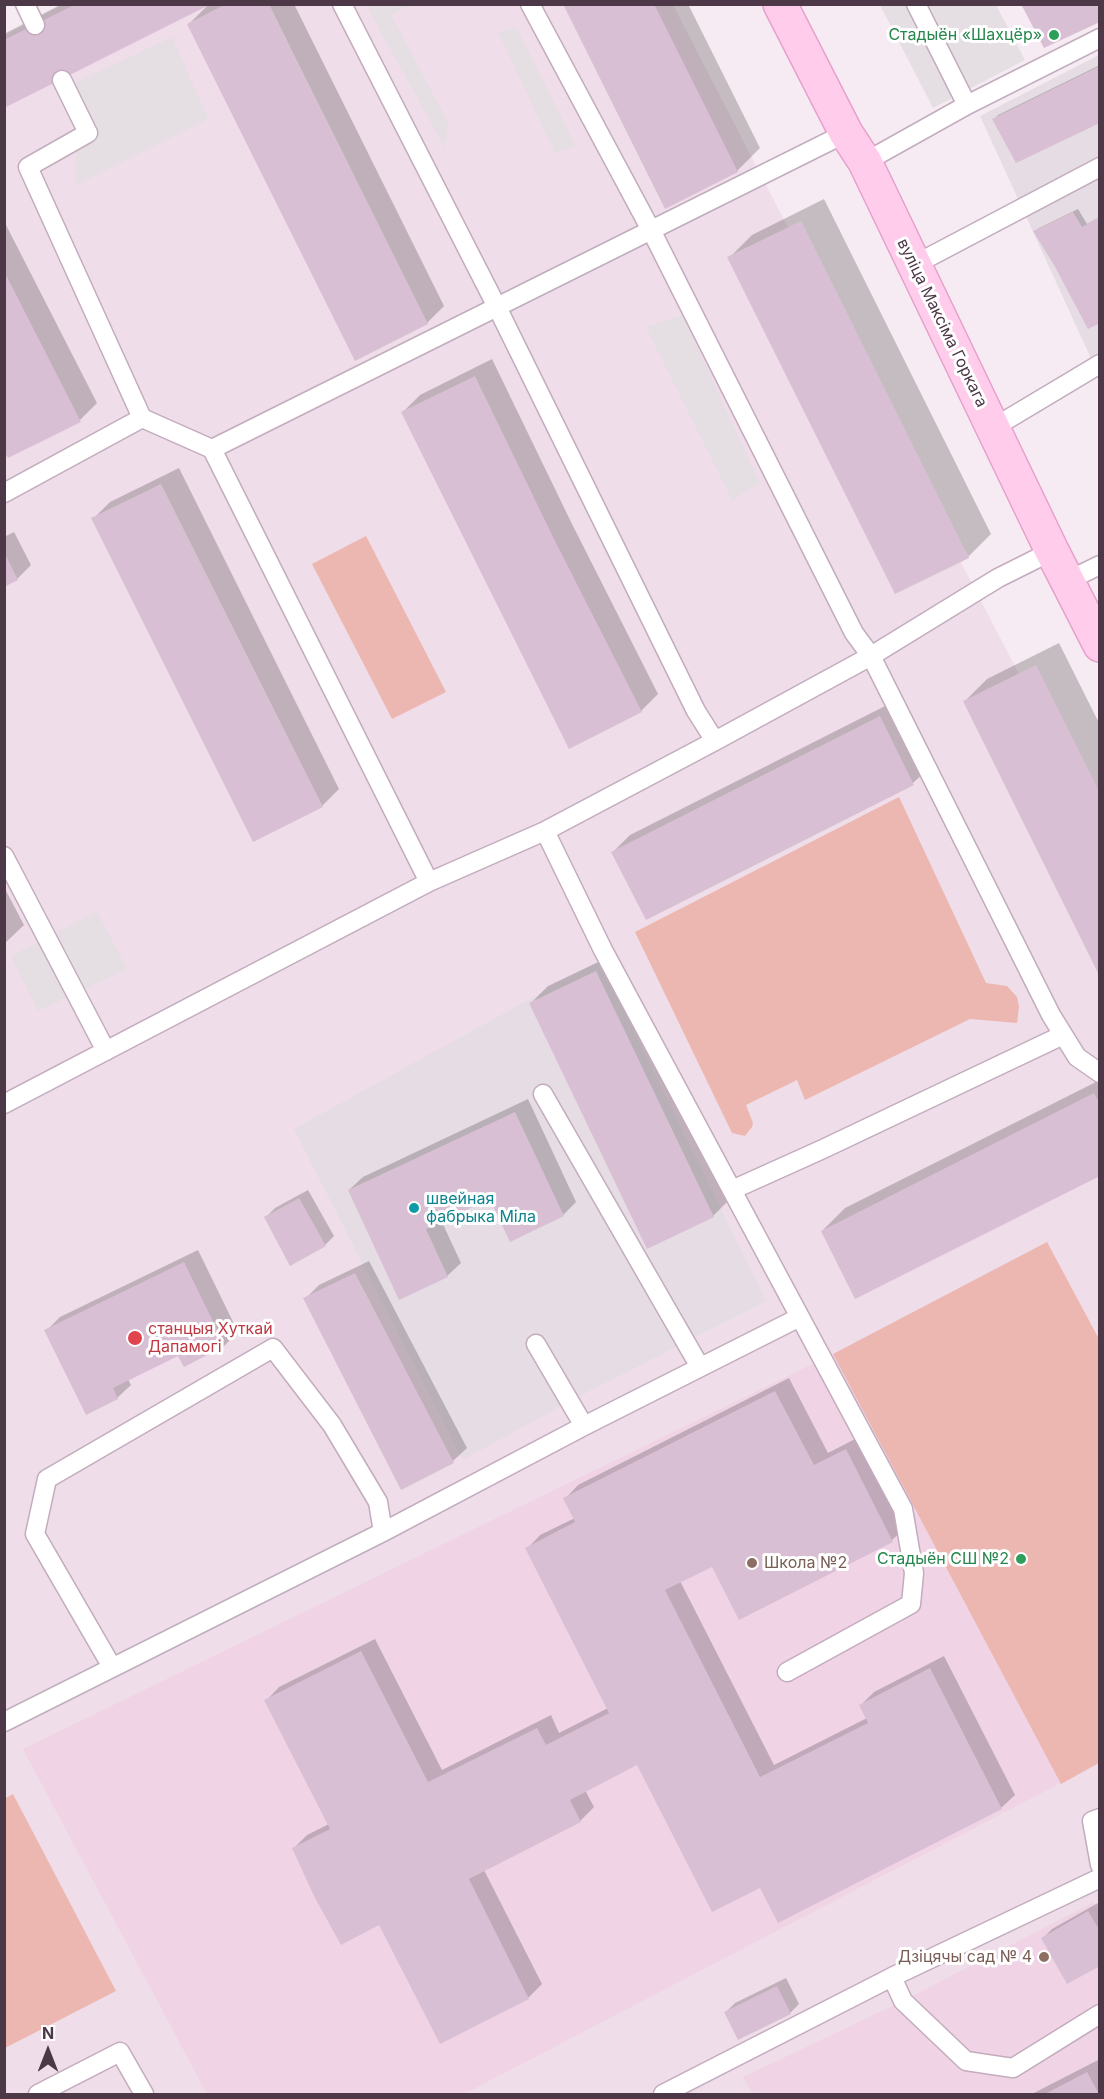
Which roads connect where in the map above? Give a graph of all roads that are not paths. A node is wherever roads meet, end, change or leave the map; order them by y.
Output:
1 (25, 4) edge
2 (342, 4) edge
3 (530, 4) edge
4 (780, 4) edge
5 (916, 4) edge
6 (35, 25) dead end
7 (1100, 38) edge
8 (62, 80) dead end
9 (967, 105) junction
10 (846, 133) junction
11 (865, 162) junction
12 (1100, 166) edge
13 (651, 230) junction
14 (914, 265) junction
15 (496, 307) junction
16 (1100, 364) edge
17 (142, 418) junction
18 (993, 429) junction
19 (212, 449) junction
20 (4, 493) edge
21 (1052, 551) junction
22 (1100, 565) edge
23 (1067, 581) junction
24 (1100, 645) edge
25 (872, 656) junction
26 (715, 741) junction
27 (545, 831) junction
28 (4, 856) edge
29 (429, 882) junction
30 (1063, 1035) junction
31 (106, 1051) junction
32 (1100, 1073) edge
33 (543, 1094) dead end
34 (4, 1104) edge
35 (732, 1190) junction
36 (800, 1317) junction
37 (537, 1344) dead end
38 (700, 1367) junction
39 (584, 1426) junction
40 (383, 1532) junction
41 (112, 1667) junction
42 (787, 1672) dead end
43 (4, 1722) edge
44 (1100, 1818) edge
45 (1100, 1865) edge
46 (1100, 1878) edge
47 (892, 1977) junction
48 (1100, 2014) edge
49 (38, 2094) edge
50 (144, 2094) edge
51 (663, 2094) edge

1 - 6 lane
2 - 15 lane
3 - 13 lane
4 - 10 main road, вуліца Максіма Горкага
5 - 9 lane
7 - 9 lane
8 - 17 lane
9 - 11 lane
10 - 11 main road, вуліца Максіма Горкага
10 - 13 lane
11 - 14 main road, вуліца Максіма Горкага
12 - 14 lane
13 - 15 lane
13 - 25 lane
14 - 18 main road, вуліца Максіма Горкага
15 - 19 lane
15 - 26 lane
16 - 18 lane
17 - 19 lane
17 - 20 lane
18 - 21 main road, вуліца Максіма Горкага
19 - 29 lane
21 - 23 main road, вуліца Максіма Горкага
21 - 25 lane
22 - 23 lane
23 - 24 main road, вуліца Максіма Горкага
25 - 26 lane
25 - 30 lane
26 - 27 lane
27 - 29 lane
27 - 35 lane
28 - 31 lane
29 - 31 lane
30 - 32 lane
30 - 35 lane
31 - 34 lane
33 - 38 lane
35 - 36 lane
36 - 38 lane
36 - 42 lane
37 - 39 lane
38 - 39 lane
39 - 40 lane
40 - 41 lane
40 - 41 lane
41 - 43 lane
44 - 45 lane
46 - 47 lane
47 - 48 lane
47 - 51 lane
49 - 50 lane

